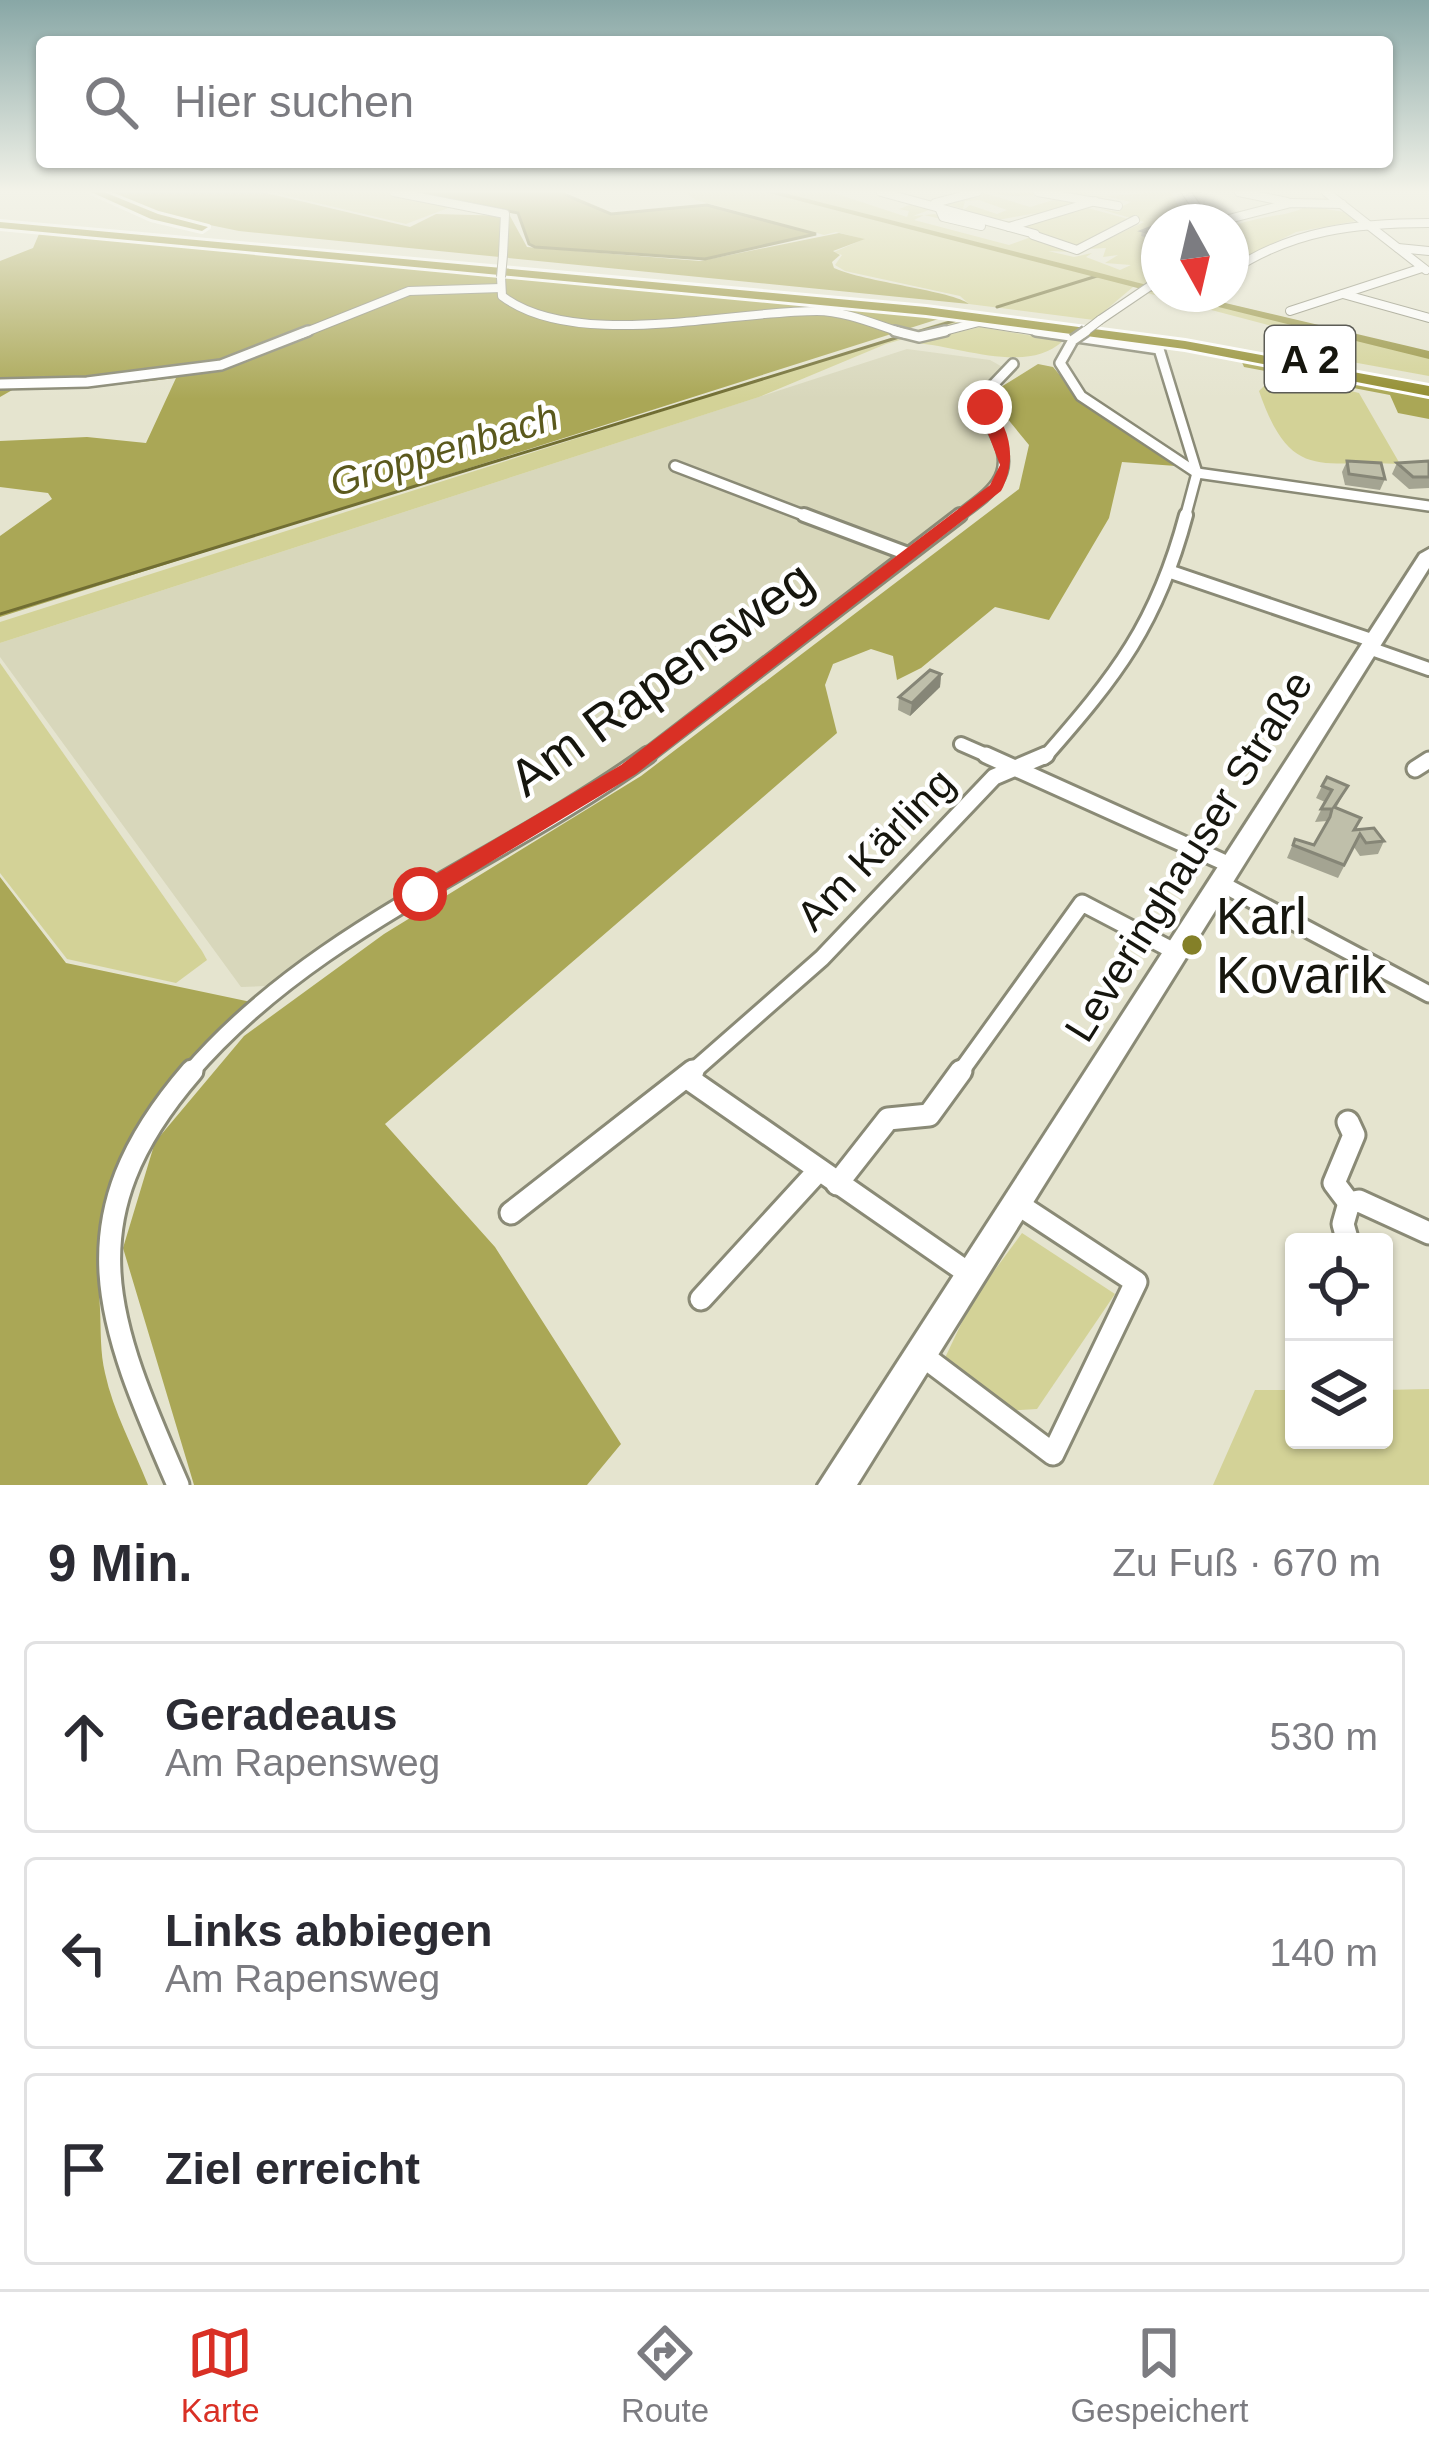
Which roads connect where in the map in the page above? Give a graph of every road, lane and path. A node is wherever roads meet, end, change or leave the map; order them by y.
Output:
1 (421, 261) edge
2 (488, 261) edge
3 (503, 261) edge
4 (1426, 270) edge
5 (501, 283) junction
6 (1141, 292) edge
7 (1342, 293) junction
8 (1427, 310) edge
9 (1290, 311) dead end
10 (1013, 364) dead end
11 (0, 384) edge
12 (1429, 386) edge
13 (675, 466) dead end
14 (1197, 472) junction
15 (1429, 506) edge
16 (908, 554) junction
17 (1429, 554) edge
18 (1171, 572) junction
19 (1371, 645) junction
20 (1429, 669) edge
21 (961, 744) dead end
22 (1015, 768) junction
23 (1226, 874) junction
24 (1174, 952) junction
25 (1429, 994) edge
26 (686, 1077) junction
27 (1348, 1122) dead end
28 (818, 1170) junction
29 (838, 1184) junction
30 (1349, 1203) junction
31 (1019, 1204) junction
32 (511, 1213) dead end
33 (1346, 1233) edge
34 (1429, 1233) edge
35 (971, 1275) junction
36 (701, 1299) dead end
37 (923, 1356) junction
38 (178, 1485) edge
39 (836, 1485) edge

1 - 12 highway, A 2
2 - 12 highway, A 2
3 - 5 street, bridge
4 - 7 street
5 - 11 street
5 - 14 street
6 - 14 street, bridge
7 - 8 street
7 - 9 street
10 - 16 street, Am Rapensweg
13 - 16 street, Am Rapensweg
14 - 15 street
14 - 18 street, Am Kärling
16 - 38 street, Am Rapensweg
17 - 19 main road, Leveringhauser Straße
18 - 19 street
18 - 22 street, Am Kärling
19 - 20 street
19 - 23 main road, Leveringhauser Straße
21 - 22 street
22 - 23 street
22 - 26 street, Am Kärling
23 - 24 main road, Leveringhauser Straße
23 - 25 street
24 - 29 street
24 - 31 main road, Leveringhauser Straße
26 - 28 street
26 - 32 street, Am Kärling
27 - 30 street
28 - 29 street
28 - 36 street
29 - 35 street
30 - 33 street
30 - 34 street
31 - 35 main road, Leveringhauser Straße
31 - 37 street
35 - 37 main road, Leveringhauser Straße
37 - 39 main road, Leveringhauser Straße

